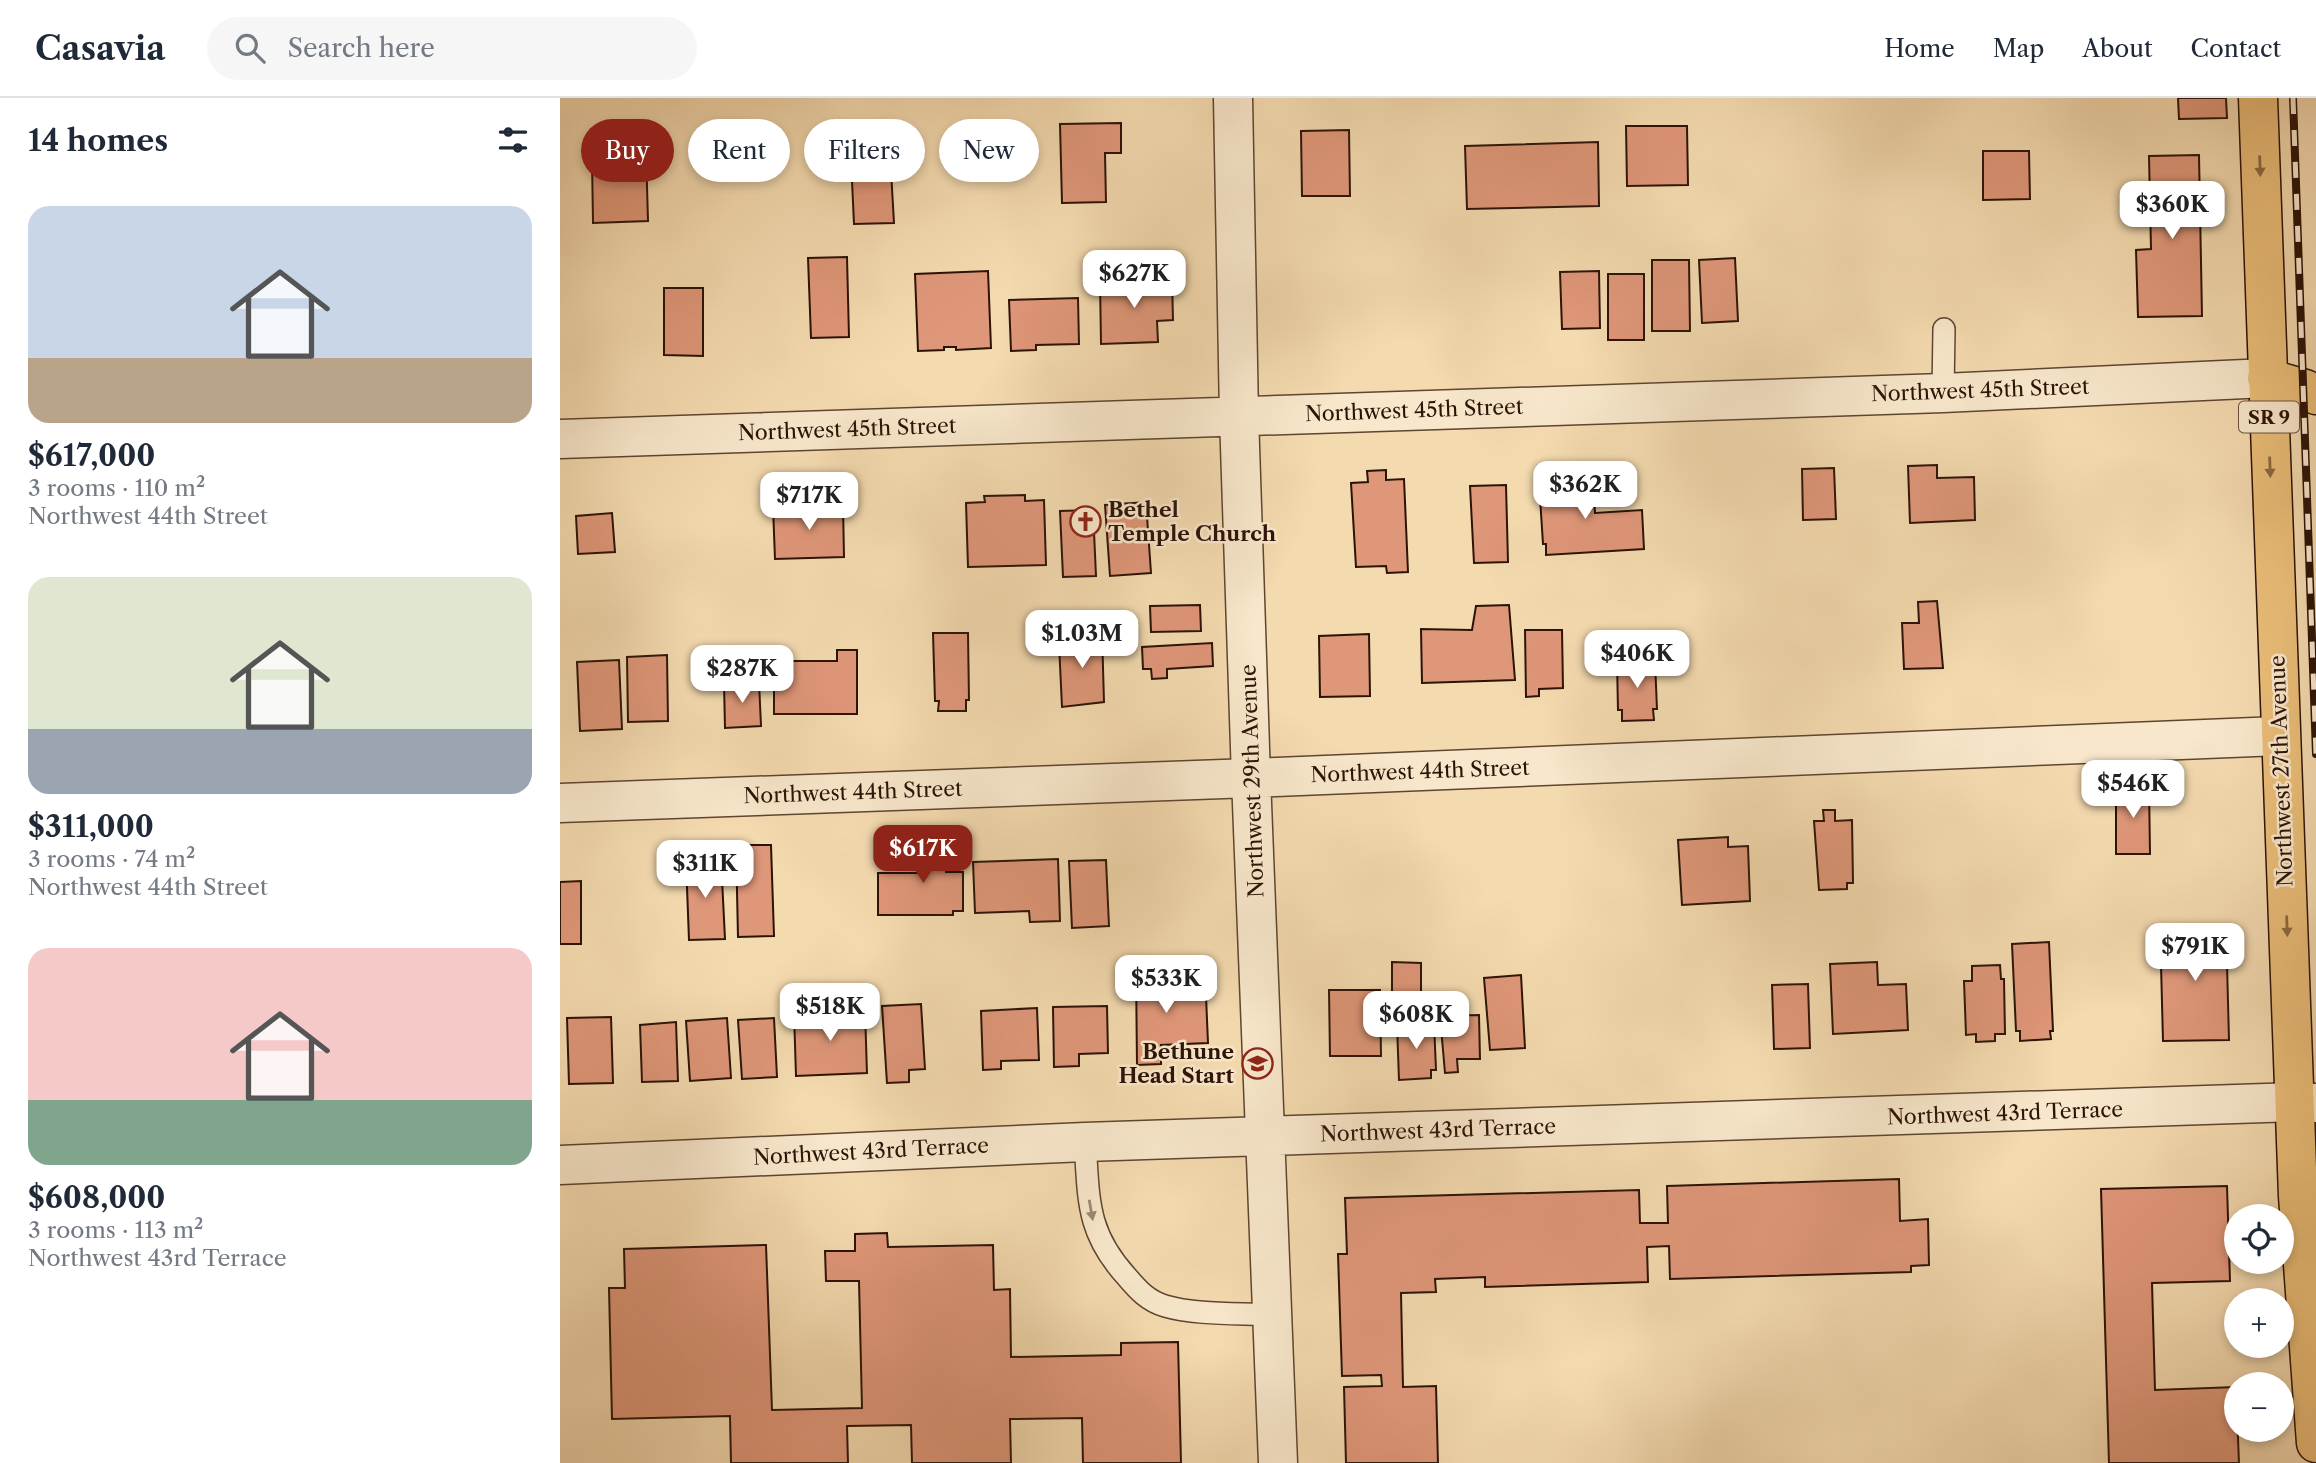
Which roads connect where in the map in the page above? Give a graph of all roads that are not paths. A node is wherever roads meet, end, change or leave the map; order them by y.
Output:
1 (1233, 98) edge
2 (2258, 98) edge
3 (1944, 329) dead end
4 (2267, 378) junction
5 (1944, 393) junction
6 (2316, 395) edge
7 (1240, 416) junction
8 (560, 439) edge
9 (2279, 736) junction
10 (1251, 778) junction
11 (560, 803) edge
12 (2305, 1103) edge
13 (1265, 1136) junction
14 (1086, 1142) junction
15 (560, 1165) edge
16 (1273, 1315) junction
17 (2316, 1443) edge
18 (1278, 1463) edge

1 - 7 street, Northwest 29th Avenue
2 -> 4 main road, Northwest 27th Avenue / SR 9
3 - 5 lane
4 - 5 street, Northwest 45th Street
4 - 6 main road
4 -> 9 main road, Northwest 27th Avenue / SR 9
5 - 7 street, Northwest 45th Street
7 - 8 street, Northwest 45th Street
7 - 10 street, Northwest 29th Avenue
9 - 10 street, Northwest 44th Street
9 -> 12 main road, Northwest 27th Avenue / SR 9
10 - 11 street, Northwest 44th Street
10 - 13 street, Northwest 29th Avenue
12 - 13 street, Northwest 43rd Terrace
12 - 17 main road, Northwest 27th Avenue / SR 9
13 - 14 street, Northwest 43rd Terrace
13 - 16 street, Northwest 29th Avenue
14 - 15 street, Northwest 43rd Terrace
14 -> 16 lane
16 - 18 street, Northwest 29th Avenue

